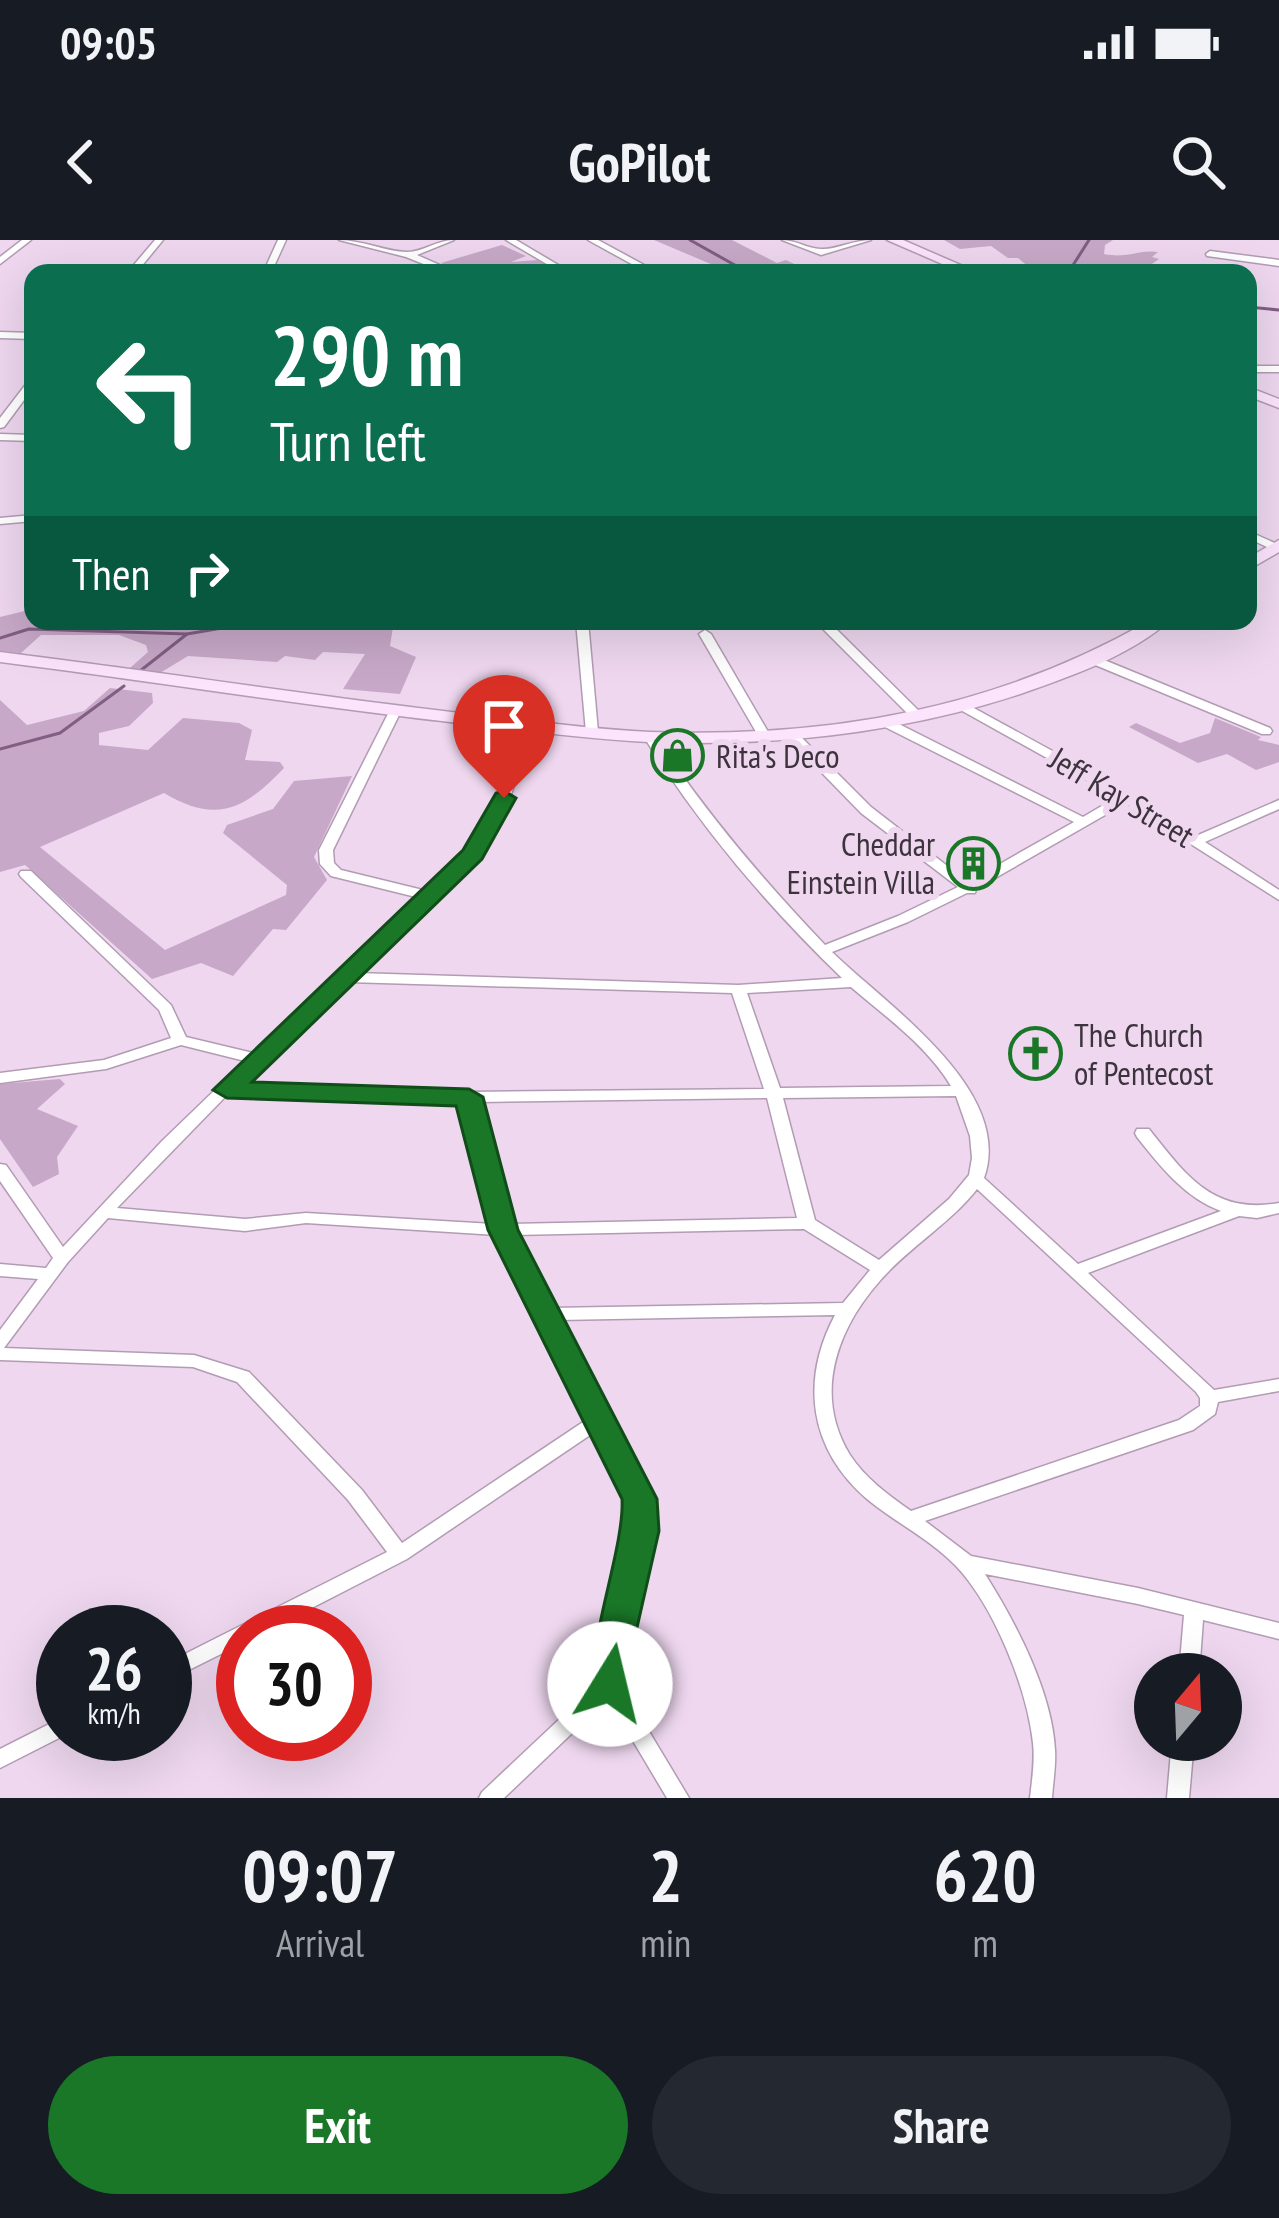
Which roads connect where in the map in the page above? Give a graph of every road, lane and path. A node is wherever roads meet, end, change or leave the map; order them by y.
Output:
1 (27, 240) edge
2 (158, 240) edge
3 (343, 240) edge
4 (451, 240) edge
5 (510, 240) edge
6 (592, 240) edge
7 (786, 240) edge
8 (867, 240) edge
9 (893, 240) edge
10 (1210, 254) dead end
11 (409, 255) junction
12 (0, 261) edge
13 (1279, 263) edge
14 (138, 264) edge
15 (432, 264) edge
16 (552, 264) edge
17 (638, 264) edge
18 (951, 264) edge
19 (24, 393) edge
20 (0, 425) edge
21 (583, 630) edge
22 (830, 630) edge
23 (1145, 630) edge
24 (705, 634) dead end
25 (0, 657) edge
26 (1092, 659) junction
27 (961, 705) junction
28 (395, 710) junction
29 (916, 716) junction
30 (885, 722) junction
31 (530, 725) junction
32 (1266, 731) dead end
33 (592, 732) junction
34 (793, 735) junction
35 (650, 737) junction
36 (765, 737) junction
37 (1126, 796) junction
38 (1279, 804) edge
39 (1083, 822) junction
40 (1196, 841) junction
41 (26, 874) dead end
42 (970, 890) junction
43 (430, 896) junction
44 (1279, 896) edge
45 (822, 950) junction
46 (342, 977) junction
47 (853, 982) junction
48 (738, 989) junction
49 (181, 1040) junction
50 (257, 1059) junction
51 (0, 1078) edge
52 (227, 1090) junction
53 (963, 1091) junction
54 (469, 1097) junction
55 (775, 1097) junction
56 (1143, 1133) dead end
57 (0, 1169) edge
58 (975, 1179) junction
59 (1279, 1208) edge
60 (1235, 1212) junction
61 (104, 1213) junction
62 (807, 1222) junction
63 (503, 1230) junction
64 (57, 1266) junction
65 (878, 1268) junction
66 (0, 1270) edge
67 (1076, 1271) junction
68 (846, 1310) junction
69 (544, 1314) junction
70 (0, 1343) edge
71 (0, 1354) edge
72 (1279, 1385) edge
73 (1209, 1397) junction
74 (601, 1419) junction
75 (908, 1520) junction
76 (400, 1554) junction
77 (966, 1563) junction
78 (300, 1605) edge
79 (1194, 1611) junction
80 (1279, 1631) edge
81 (1191, 1653) edge
82 (610, 1684) junction
83 (36, 1739) edge
84 (1, 1756) edge
85 (1181, 1761) edge
86 (490, 1798) edge
87 (678, 1798) edge
88 (1041, 1798) edge
89 (1178, 1798) edge

1 - 12 street
2 - 14 street
3 - 11 street
4 - 11 street
5 - 16 street
6 - 17 street
7 - 8 street
9 - 18 street
10 - 13 street
11 - 15 street
19 - 20 street
21 - 33 street
22 - 29 street
23 - 26 street
24 - 36 street
25 - 28 street
26 - 27 street
26 - 32 street
27 - 29 street
27 - 37 street, Jeff Kay Street
28 - 31 street
28 - 43 street
29 - 30 street
30 - 34 street
30 - 39 street
31 - 33 street
31 - 43 street
33 - 35 street
34 - 36 street
34 - 42 street
35 - 36 street
35 - 45 street
37 - 39 street
37 - 40 street, Jeff Kay Street
38 - 40 street
39 - 42 street
40 - 44 street, Jeff Kay Street
41 - 49 street
42 - 45 street
43 - 46 street
45 - 47 street
46 - 48 street
46 - 50 street
47 - 48 street
47 - 53 street
48 - 55 street
49 - 50 street
49 - 51 street
50 - 52 street
52 - 54 street
52 - 61 street
53 - 55 street
53 - 58 street
54 - 55 street
54 - 63 street
55 - 62 street
56 - 60 street
57 - 64 street
58 - 65 street
58 - 67 street
59 - 60 street
60 - 67 street
61 - 63 street
61 - 64 street
62 - 63 street
62 - 65 street
63 - 69 street
64 - 66 street
64 - 70 street
65 - 68 street
67 - 73 street
68 - 69 street
68 - 75 street
69 - 74 street
71 - 76 street
72 - 73 street
73 - 75 street
74 - 76 street
74 - 82 street
75 - 77 street
76 - 78 street
77 - 79 street
77 - 88 street
79 - 80 street
79 - 81 street
82 - 86 street
82 - 87 street
83 - 84 street
85 - 89 street

